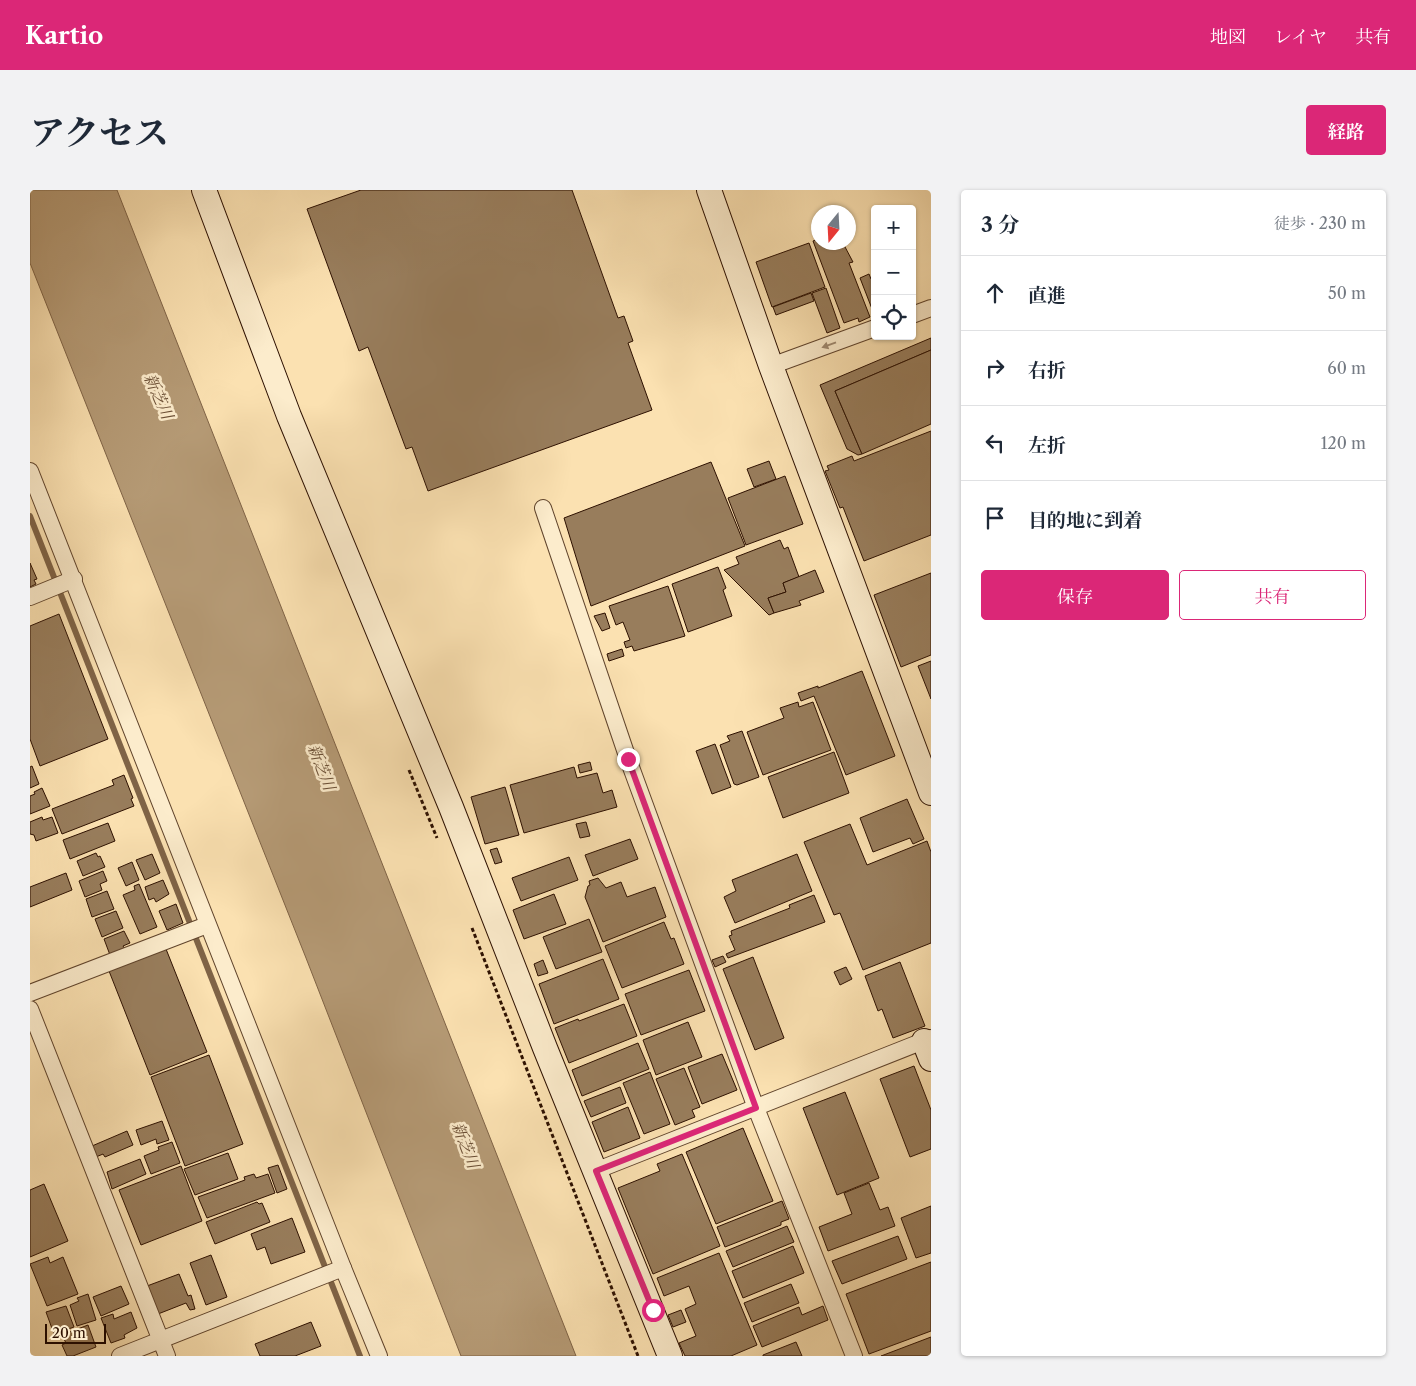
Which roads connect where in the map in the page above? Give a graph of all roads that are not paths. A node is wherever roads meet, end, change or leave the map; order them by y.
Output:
1 (204, 190) edge
2 (708, 190) edge
3 (931, 308) edge
4 (916, 314) edge
5 (871, 329) edge
6 (770, 366) junction
7 (30, 471) edge
8 (543, 508) dead end
9 (74, 580) junction
10 (30, 597) edge
11 (931, 793) edge
12 (207, 925) junction
13 (30, 993) edge
14 (30, 1009) edge
15 (929, 1046) edge
16 (756, 1108) junction
17 (596, 1171) junction
18 (343, 1268) junction
19 (160, 1340) junction
20 (120, 1356) edge
21 (167, 1356) edge
22 (380, 1356) edge
23 (670, 1356) edge
24 (854, 1356) edge

1 - 17 street
2 - 6 street
3 - 4 street
5 -> 6 street
6 - 11 street
7 - 9 street
8 - 16 street
9 - 10 street
9 - 12 street
12 - 13 street
12 - 18 street
14 - 19 street
15 - 16 street
16 - 17 street
16 - 24 street
17 - 23 street
18 - 19 street
18 - 22 street
19 - 20 street
19 - 21 street

